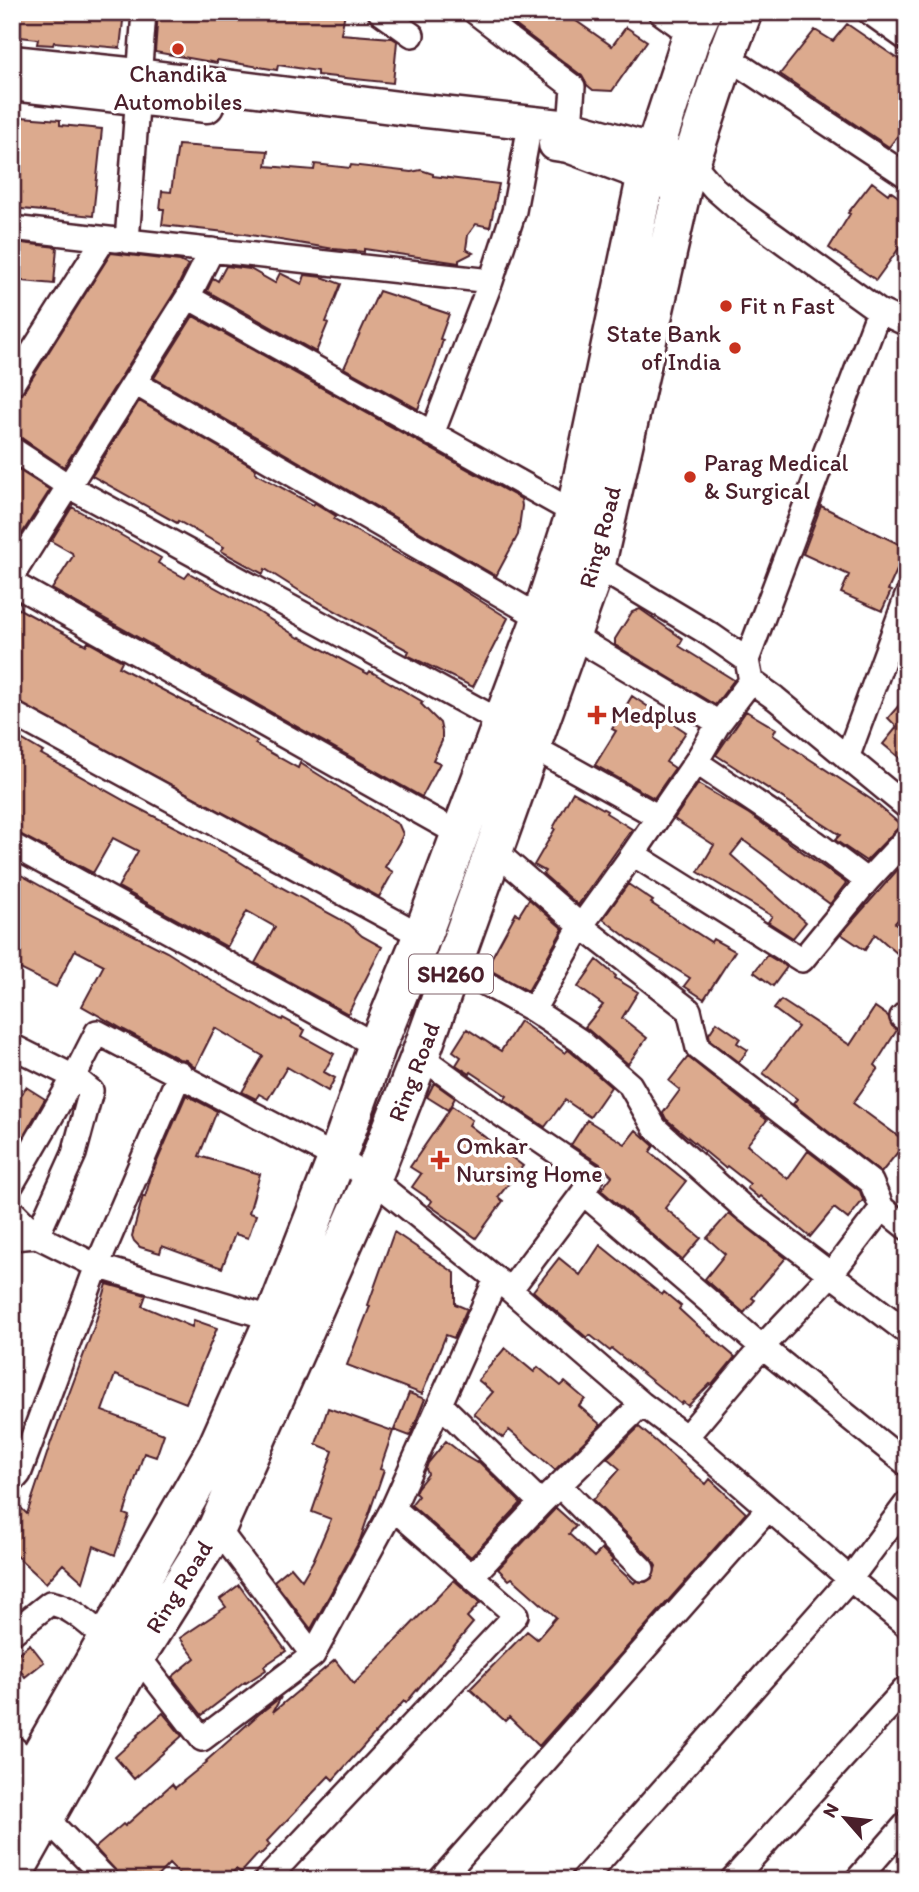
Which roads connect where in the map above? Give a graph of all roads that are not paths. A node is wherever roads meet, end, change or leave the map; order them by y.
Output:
1 (144, 12) edge
2 (380, 12) edge
3 (475, 12) edge
4 (660, 12) edge
5 (743, 12) edge
6 (869, 12) edge
7 (697, 24) edge
8 (412, 35) dead end
9 (907, 38) edge
10 (726, 56) junction
11 (12, 62) edge
12 (12, 85) edge
13 (137, 86) junction
14 (570, 127) junction
15 (527, 141) junction
16 (651, 164) junction
17 (907, 176) edge
18 (695, 179) junction
19 (12, 228) edge
20 (104, 239) junction
21 (127, 241) junction
22 (212, 250) junction
23 (491, 281) junction
24 (188, 297) junction
25 (879, 311) junction
26 (907, 324) edge
27 (135, 383) junction
28 (12, 384) edge
29 (432, 434) junction
30 (12, 449) edge
31 (70, 487) junction
32 (575, 513) junction
33 (596, 566) junction
34 (12, 576) edge
35 (12, 583) edge
36 (907, 596) edge
37 (556, 626) junction
38 (898, 648) edge
39 (749, 671) junction
40 (12, 713) edge
41 (503, 723) junction
42 (719, 723) junction
43 (531, 746) junction
44 (847, 758) junction
45 (696, 762) junction
46 (907, 807) edge
47 (657, 816) junction
48 (459, 834) junction
49 (907, 838) edge
50 (12, 845) edge
51 (495, 851) junction
52 (633, 855) junction
53 (867, 881) junction
54 (581, 926) junction
55 (422, 936) junction
56 (454, 966) junction
57 (533, 1010) junction
58 (12, 1045) edge
59 (377, 1046) junction
60 (420, 1056) junction
61 (180, 1073) junction
62 (74, 1077) junction
63 (337, 1158) junction
64 (372, 1179) junction
65 (12, 1184) edge
66 (583, 1193) junction
67 (882, 1208) junction
68 (12, 1211) edge
69 (907, 1228) edge
70 (37, 1236) junction
71 (12, 1238) edge
72 (97, 1266) junction
73 (832, 1273) junction
74 (503, 1285) junction
75 (274, 1319) junction
76 (907, 1332) edge
77 (762, 1347) junction
78 (440, 1404) junction
79 (642, 1404) junction
80 (686, 1437) junction
81 (907, 1464) edge
82 (12, 1482) edge
83 (560, 1486) junction
84 (541, 1503) junction
85 (907, 1503) edge
86 (393, 1508) junction
87 (768, 1509) junction
88 (217, 1528) junction
89 (642, 1569) dead end
90 (473, 1575) junction
91 (850, 1579) junction
92 (907, 1626) edge
93 (12, 1633) edge
94 (122, 1648) junction
95 (313, 1656) junction
96 (907, 1687) edge
97 (24, 1757) edge
98 (12, 1805) edge
99 (47, 1818) junction
100 (907, 1823) edge
101 (12, 1877) edge
102 (107, 1880) edge
103 (266, 1880) edge
104 (440, 1880) edge
105 (583, 1880) edge
106 (732, 1880) edge
107 (857, 1880) edge

1 - 13 street
2 - 8 street
3 - 14 street
4 - 7 street
5 - 10 highway, Ring Road / SH260
6 - 9 street
7 - 16 highway, Ring Road / SH260
10 - 17 street
10 - 18 highway, Ring Road / SH260
11 - 13 main road
12 - 13 main road
13 - 14 main road
13 - 15 main road
13 - 21 street
14 - 16 main road
15 - 16 main road
15 - 23 street
16 - 18 main road
16 - 32 highway, Ring Road / SH260
18 - 25 street
18 - 33 highway, Ring Road / SH260
19 - 20 street
20 - 21 street
20 - 28 street
21 - 22 street
22 - 23 street
22 - 24 street
23 - 29 street
24 - 27 street
24 - 29 street
25 - 26 street
25 - 39 street
27 - 31 street
27 - 37 street
29 - 32 street
30 - 31 street
31 - 34 street
31 - 41 street
32 - 37 highway, Ring Road / SH260
33 - 37 highway, Ring Road / SH260
33 - 39 street
35 - 48 street
36 - 38 street
37 - 41 highway, Ring Road / SH260
37 - 42 street
37 - 43 highway, Ring Road / SH260
38 - 44 street
39 - 42 street
39 - 44 street
40 - 55 street
41 - 48 highway, Ring Road / SH260
42 - 45 street
43 - 47 street
43 - 51 highway, Ring Road / SH260
44 - 46 street
45 - 47 street
45 - 53 street
47 - 52 street
48 - 55 highway, Ring Road / SH260
49 - 53 street
50 - 59 street
51 - 54 street
51 - 56 highway, Ring Road / SH260
52 - 53 street
52 - 54 street
54 - 57 street
54 - 67 street
55 - 59 highway, Ring Road / SH260
56 - 57 street
56 - 60 highway, Ring Road / SH260
57 - 73 street
58 - 62 street
59 - 63 highway, Ring Road / SH260
60 - 64 highway, Ring Road / SH260
60 - 66 street
61 - 62 street
61 - 63 street
61 - 72 street
62 - 65 street
62 - 70 street
63 - 64 street
63 - 75 highway, Ring Road / SH260
64 - 74 street
64 - 88 highway, Ring Road / SH260
66 - 74 street
66 - 77 street
67 - 69 street
67 - 73 street
68 - 70 street
70 - 71 street
70 - 72 street
72 - 75 street
72 - 82 street
73 - 76 street
73 - 77 street
74 - 78 street
74 - 79 street
75 - 94 highway, Ring Road / SH260
77 - 80 street
77 - 81 street
78 - 84 street
78 - 86 street
79 - 80 street
79 - 83 street
80 - 87 street
83 - 84 street
83 - 89 street
84 - 90 street
85 - 91 street
86 - 90 street
86 - 95 street
87 - 91 street
87 - 104 street
88 - 94 highway, Ring Road / SH260
88 - 95 street
90 - 103 street
91 - 92 street
91 - 105 street
93 - 94 street
94 - 95 street
94 - 97 highway, Ring Road / SH260
94 - 99 highway, Ring Road / SH260
96 - 106 street
97 - 98 highway, Ring Road / SH260
99 - 101 highway, Ring Road / SH260
99 - 102 street
100 - 107 street

